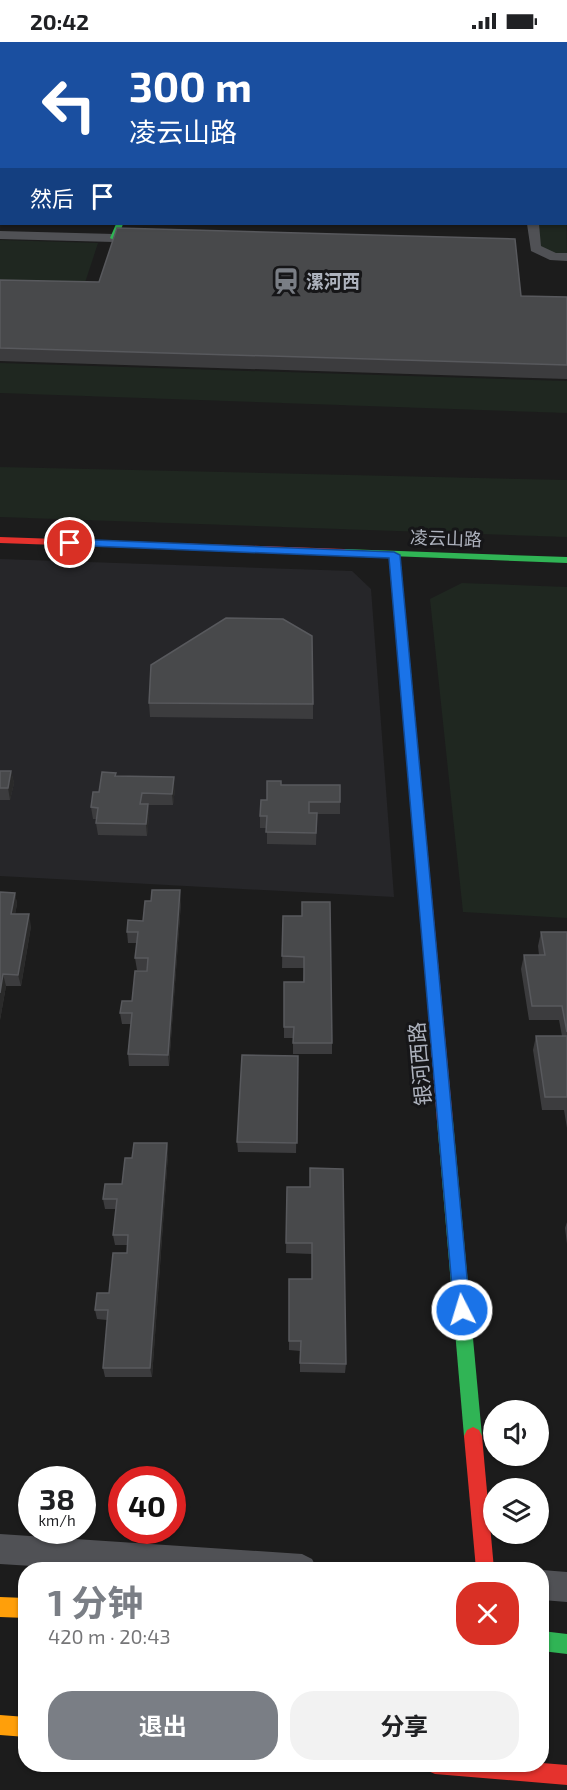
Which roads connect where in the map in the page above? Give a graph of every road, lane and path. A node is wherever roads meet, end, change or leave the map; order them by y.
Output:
1 (119, 225) edge
2 (533, 225) edge
3 (0, 235) edge
4 (114, 238) joint
5 (567, 257) edge
6 (0, 540) edge
7 (394, 555) junction
8 (567, 560) edge
9 (0, 1549) edge
10 (196, 1562) edge
11 (484, 1562) edge
12 (549, 1586) edge
13 (567, 1587) edge
14 (0, 1606) edge
15 (18, 1607) edge
16 (549, 1642) edge
17 (567, 1644) edge
18 (0, 1725) edge
19 (18, 1726) edge
20 (519, 1772) edge
21 (567, 1775) edge

1 - 4 street
2 - 5 street
3 - 4 street
6 - 7 street, 凌云山路
7 - 8 street, 凌云山路
7 - 11 street, 银河西路
9 - 10 street
12 - 13 street
14 - 15 street
16 - 17 street
18 - 19 street
20 - 21 street

